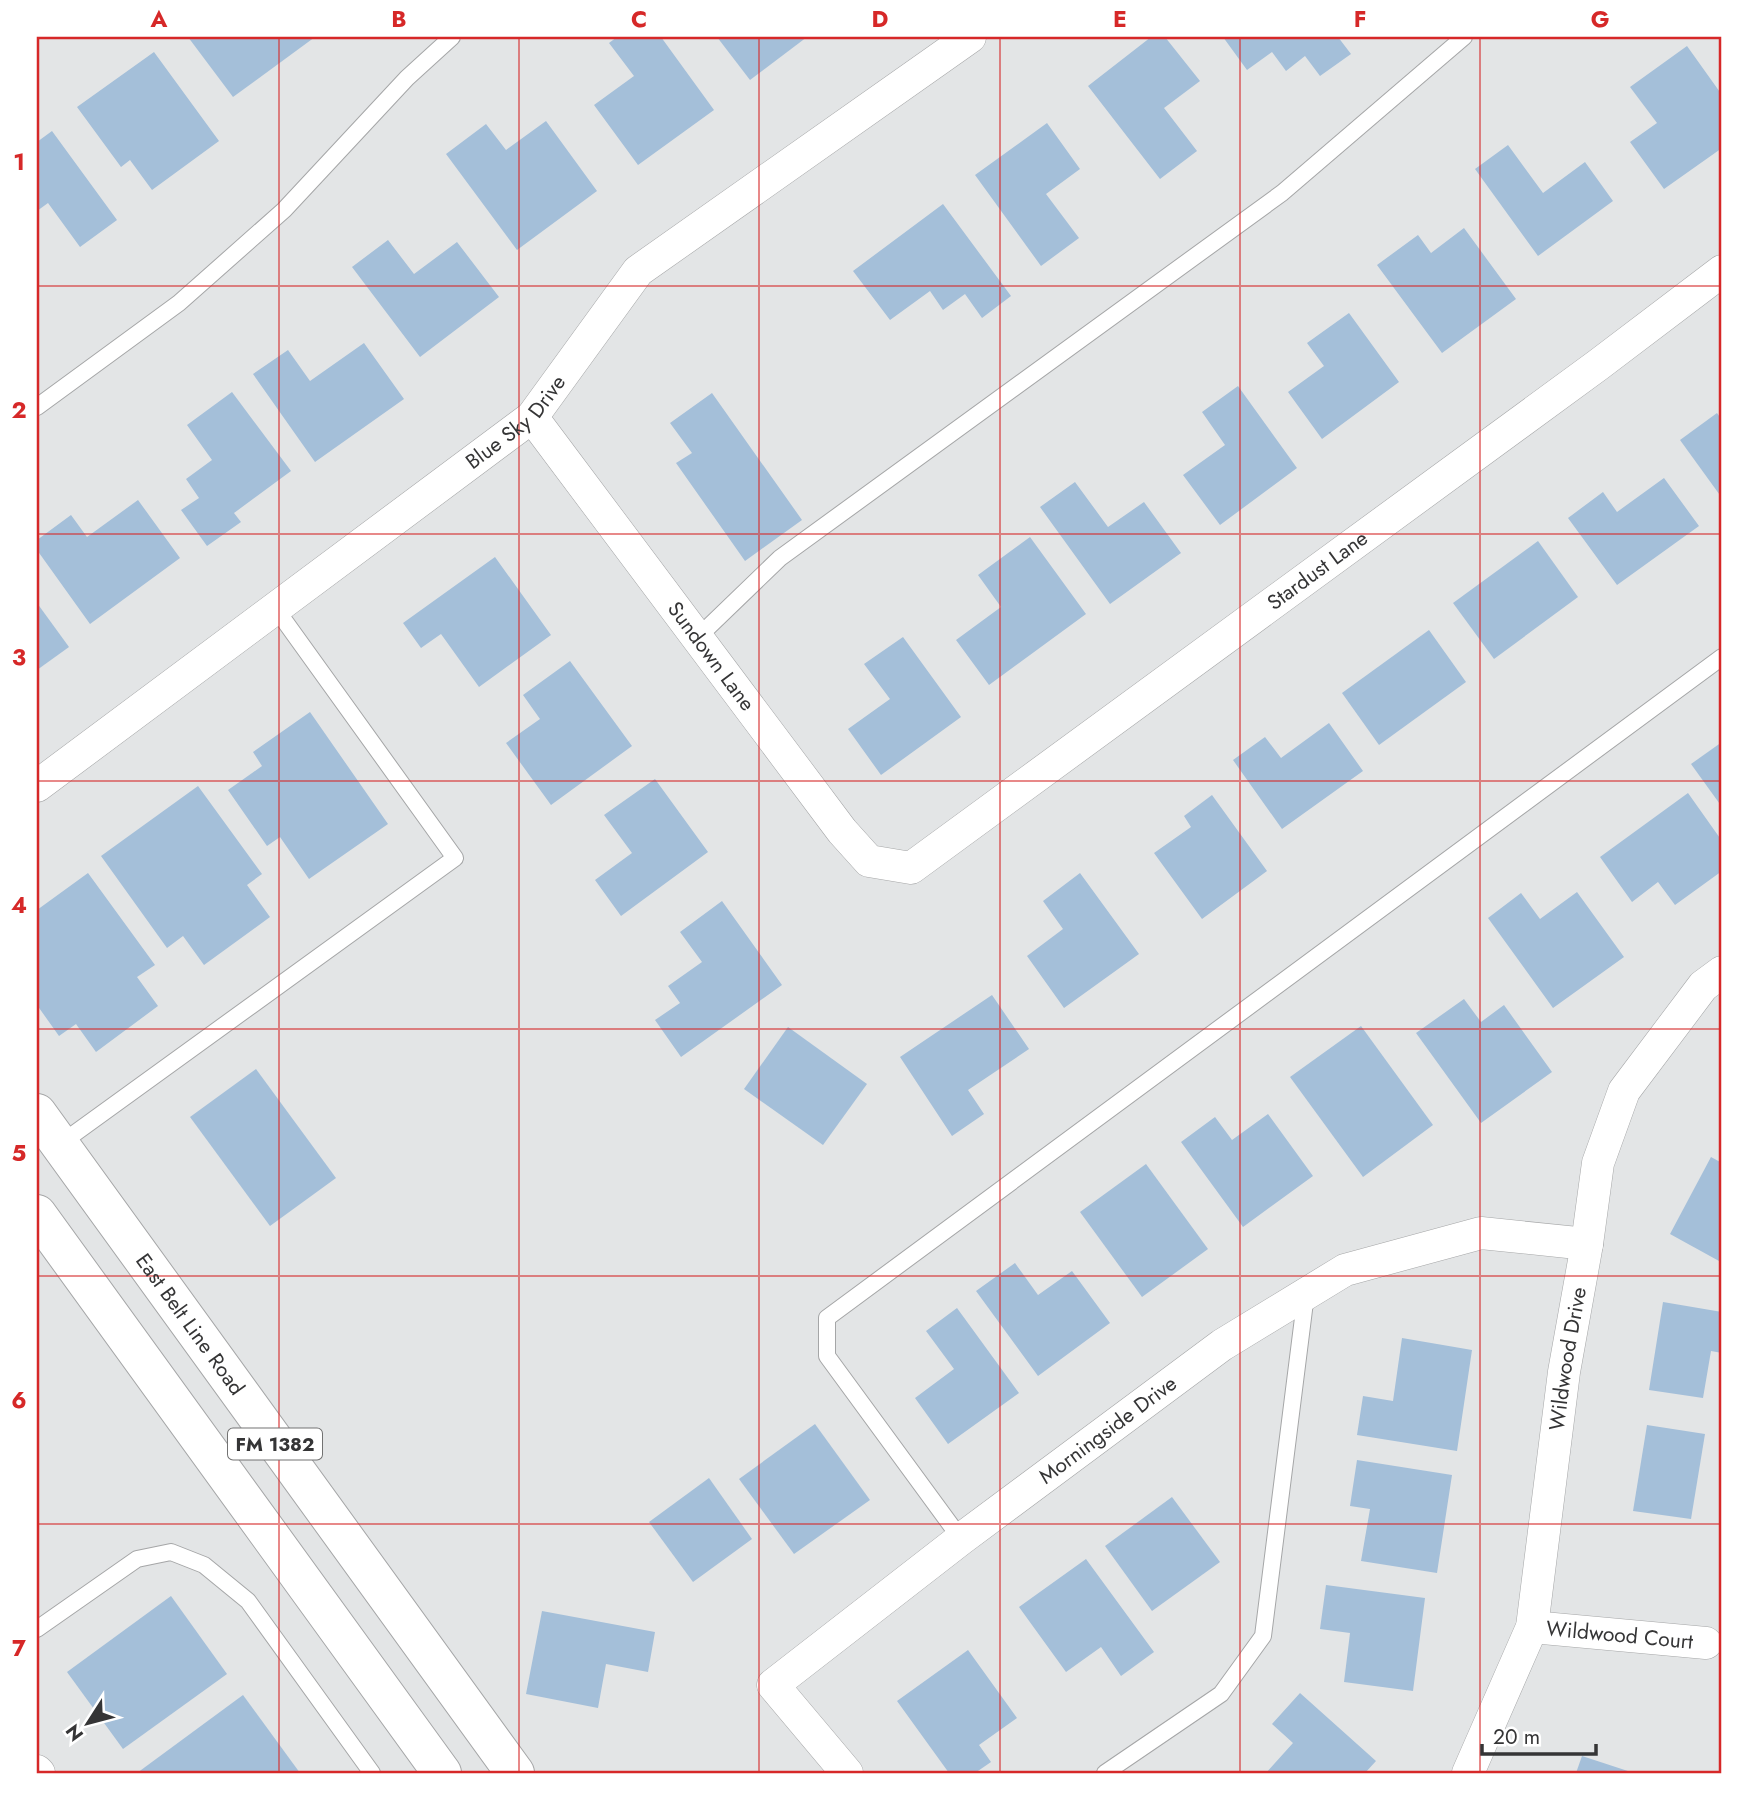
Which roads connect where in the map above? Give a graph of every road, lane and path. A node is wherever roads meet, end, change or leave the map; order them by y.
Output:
1 (452, 37) edge
2 (970, 37) edge
3 (1464, 37) edge
4 (1722, 271) edge
5 (37, 407) edge
6 (532, 417) junction
7 (276, 609) junction
8 (697, 638) junction
9 (1722, 657) edge
10 (37, 786) edge
11 (911, 868) joint
12 (1722, 972) edge
13 (37, 1113) edge
14 (60, 1144) junction
15 (37, 1214) edge
16 (1587, 1244) junction
17 (1306, 1294) junction
18 (961, 1539) junction
19 (1532, 1627) junction
20 (37, 1629) edge
21 (1706, 1643) dead end
22 (372, 1773) edge
23 (442, 1773) edge
24 (515, 1773) edge
25 (847, 1773) edge
26 (1105, 1773) edge
27 (1468, 1773) edge

1 - 5 lane
2 - 6 street, Blue Sky Drive
3 - 8 lane
4 - 11 street, Stardust Lane
6 - 7 street, Blue Sky Drive
6 - 8 street, Sundown Lane
7 - 10 street, Blue Sky Drive
7 - 14 lane
8 - 11 street, Sundown Lane
9 - 18 lane
12 - 16 street, Wildwood Drive
13 - 14 main road, East Belt Line Road / FM 1382
14 - 24 main road, East Belt Line Road / FM 1382
15 - 23 main road, FM 1382
16 - 17 street, Morningside Drive
16 - 19 street, Wildwood Drive
17 - 18 street, Morningside Drive
17 - 26 lane
18 - 25 street, Morningside Drive
19 - 21 street, Wildwood Court
19 - 27 street, Wildwood Drive
20 - 22 lane

